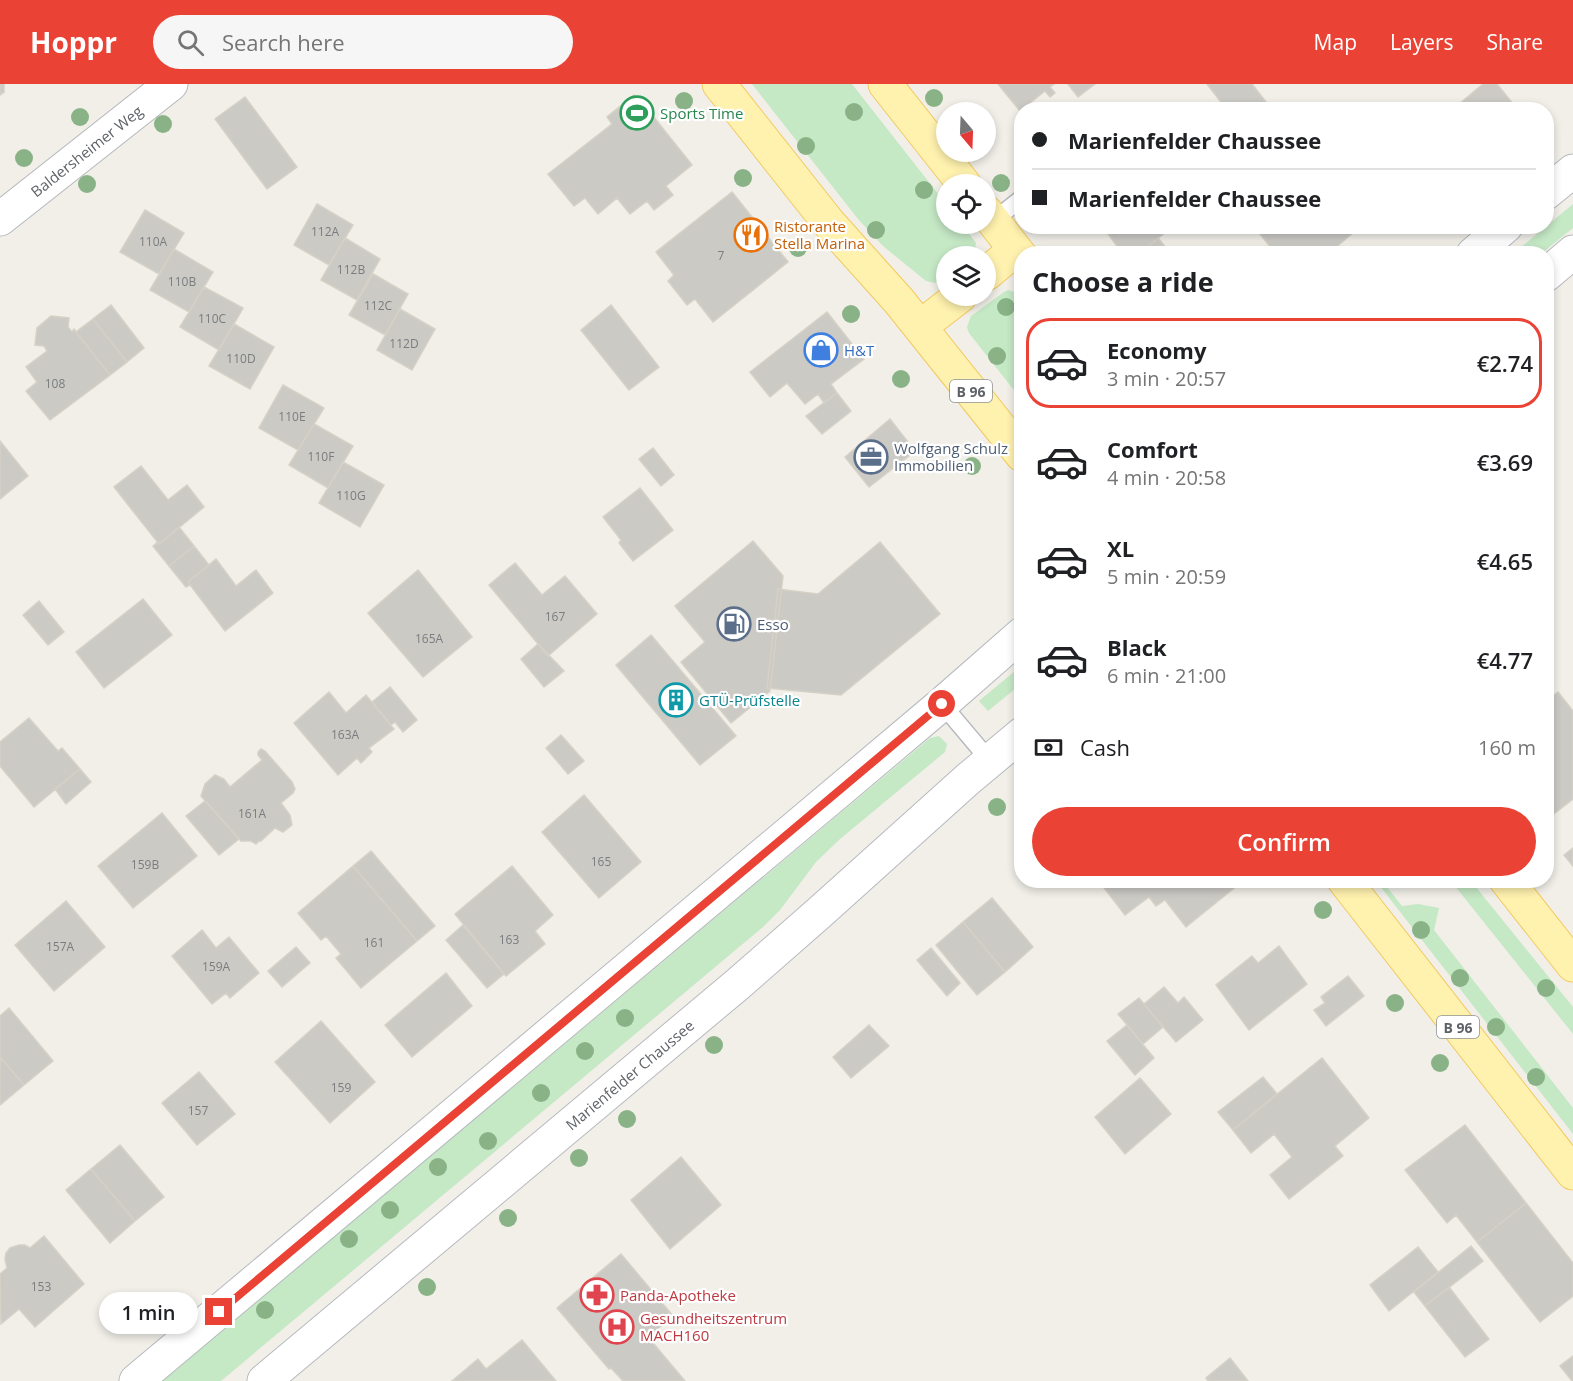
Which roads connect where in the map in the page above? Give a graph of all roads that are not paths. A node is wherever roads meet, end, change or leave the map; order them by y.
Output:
1 (171, 84) edge
2 (719, 84) edge
3 (885, 84) edge
4 (1573, 171) edge
5 (956, 174) edge
6 (1554, 186) edge
7 (1014, 202) edge
8 (996, 212) edge
9 (0, 219) edge
10 (996, 225) edge
11 (1497, 234) edge
12 (1482, 246) edge
13 (1014, 249) edge
14 (1573, 252) edge
15 (1014, 256) edge
16 (1554, 267) edge
17 (996, 268) edge
18 (947, 306) edge
19 (921, 327) junction
20 (1014, 445) edge
21 (1014, 641) edge
22 (942, 704) junction
23 (1014, 741) edge
24 (990, 761) junction
25 (1350, 888) edge
26 (1512, 888) edge
27 (1573, 965) edge
28 (1573, 1173) edge
29 (136, 1381) edge
30 (264, 1381) edge

1 - 9 main road, Baldersheimer Weg
2 - 19 main road, B 96
3 - 5 main road
4 - 6 main road
7 - 8 lane
10 - 13 main road
11 - 12 main road
14 - 16 main road
15 - 17 main road
18 - 19 main road
19 - 20 main road, B 96
21 - 22 main road
22 - 24 lane
22 - 29 main road
23 - 24 main road, Marienfelder Chaussee
24 - 30 main road, Marienfelder Chaussee
25 - 28 main road, B 96
26 - 27 main road

